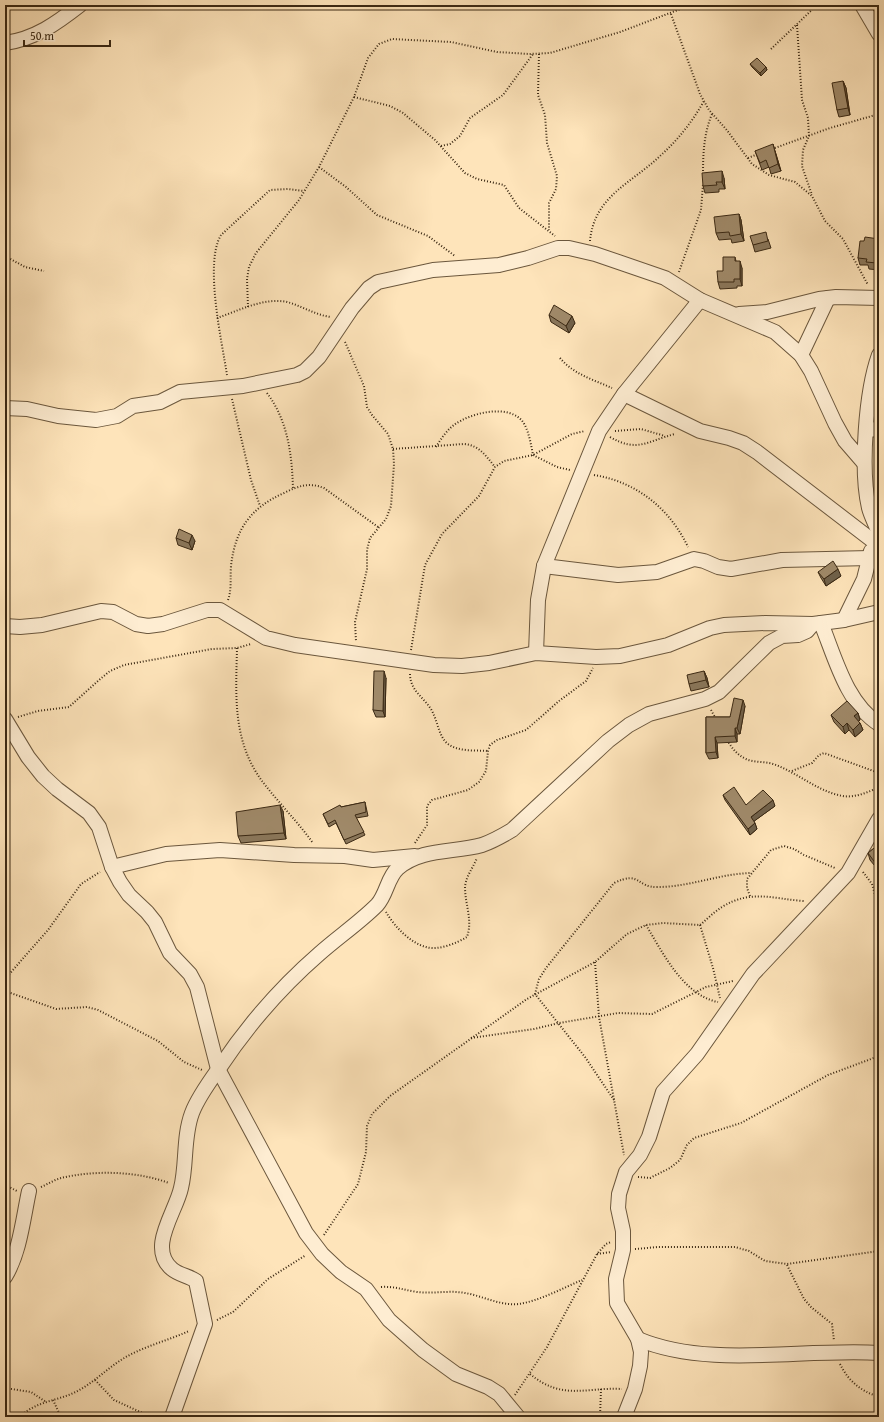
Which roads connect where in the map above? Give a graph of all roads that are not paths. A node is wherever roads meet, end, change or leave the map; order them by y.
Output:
1 (80, 5) edge
2 (862, 5) edge
3 (879, 34) edge
4 (5, 43) edge
5 (877, 297) edge
6 (828, 298) junction
7 (700, 300) junction
8 (732, 315) junction
9 (801, 355) junction
10 (879, 355) edge
11 (624, 394) junction
12 (5, 408) edge
13 (872, 429) edge
14 (864, 463) junction
15 (876, 534) edge
16 (870, 558) junction
17 (544, 566) junction
18 (879, 612) edge
19 (844, 620) junction
20 (817, 624) junction
21 (5, 626) edge
22 (536, 653) junction
23 (6, 721) edge
24 (879, 724) edge
25 (879, 819) edge
26 (415, 856) junction
27 (112, 867) junction
28 (216, 1072) junction
29 (29, 1191) road end
30 (5, 1277) edge
31 (638, 1339) junction
32 (879, 1354) edge
33 (172, 1417) edge
34 (518, 1417) edge
35 (624, 1417) edge

1 - 4 street
2 - 3 street
5 - 6 street
6 - 8 street
6 - 9 street
7 - 8 street
7 - 11 street
7 - 12 street
8 - 9 street
9 - 14 street
10 - 13 street
11 - 15 street
11 - 17 street
13 - 14 street
14 - 15 street
15 - 16 street
16 - 17 street
16 - 19 street
17 - 22 street
18 - 19 street
19 - 20 street
20 - 22 street
20 - 24 street
20 - 26 street
21 - 22 street
23 - 27 street
25 - 31 street
26 - 27 street
26 - 28 street
27 - 28 street
28 - 33 street
28 - 34 street
29 - 30 street
31 - 32 street
31 - 35 street

